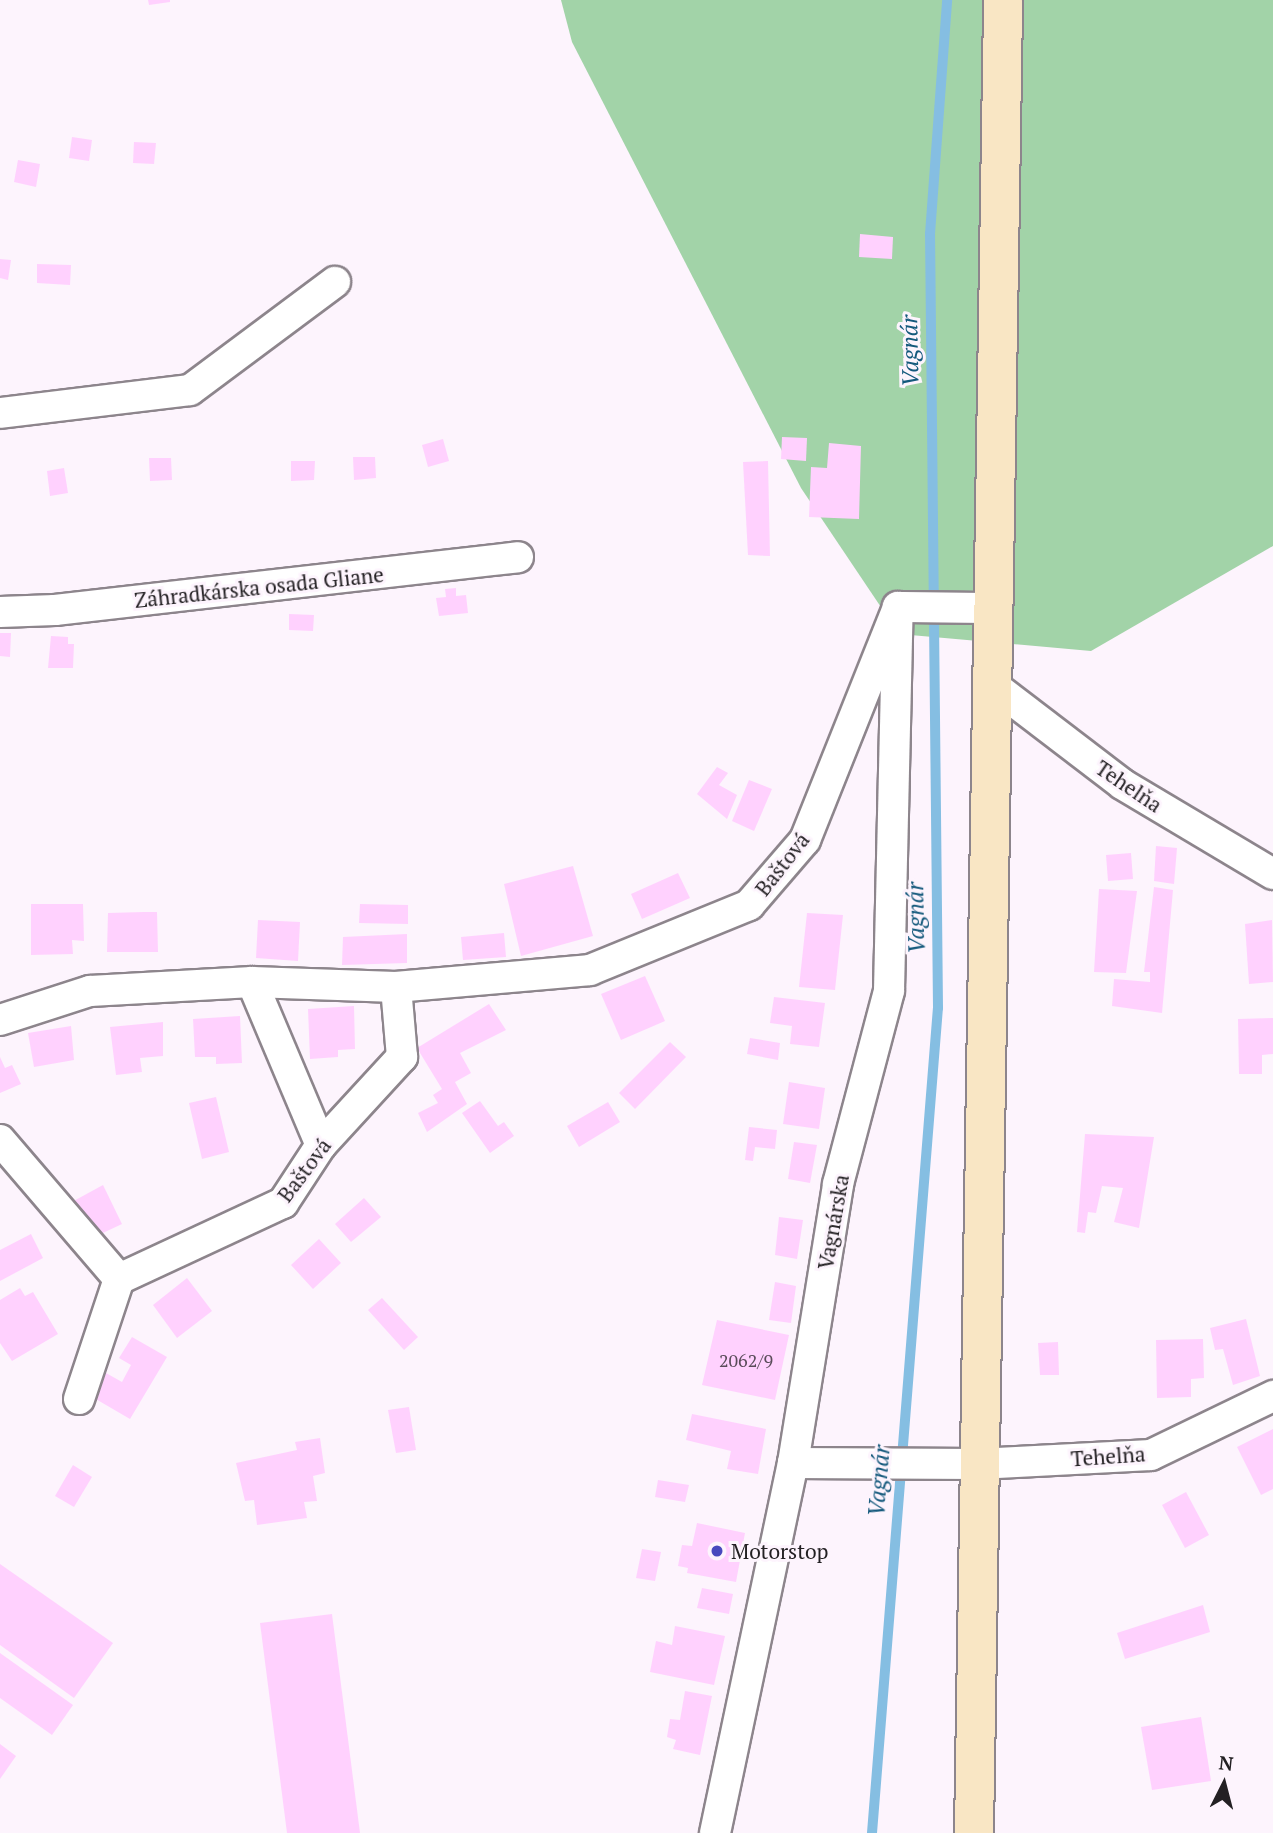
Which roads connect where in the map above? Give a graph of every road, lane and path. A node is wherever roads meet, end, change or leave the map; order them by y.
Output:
1 (1003, 0) edge
2 (335, 282) dead end
3 (0, 413) edge
4 (518, 557) dead end
5 (912, 607) junction
6 (974, 608) junction
7 (0, 612) edge
8 (994, 686) junction
9 (1273, 874) edge
10 (253, 982) junction
11 (396, 987) junction
12 (0, 1020) edge
13 (0, 1140) edge
14 (321, 1145) junction
15 (119, 1279) junction
16 (1273, 1396) edge
17 (79, 1399) dead end
18 (793, 1463) junction
19 (978, 1464) junction
20 (715, 1833) edge
21 (974, 1833) edge

1 - 6 street
2 - 3 street
4 - 7 street, Záhradkárska osada Gliane
5 - 6 street
5 - 11 street, Baštová
5 - 18 street, Vagnárska
6 - 8 street
8 - 9 street, Tehelňa
8 - 19 street
10 - 11 street, Baštová
10 - 12 street, Baštová
10 - 14 street
11 - 14 street, Baštová
13 - 15 street
14 - 15 street, Baštová
15 - 17 street
16 - 19 street, Tehelňa
18 - 19 street, Tehelňa
18 - 20 street, Vagnárska
19 - 21 street

